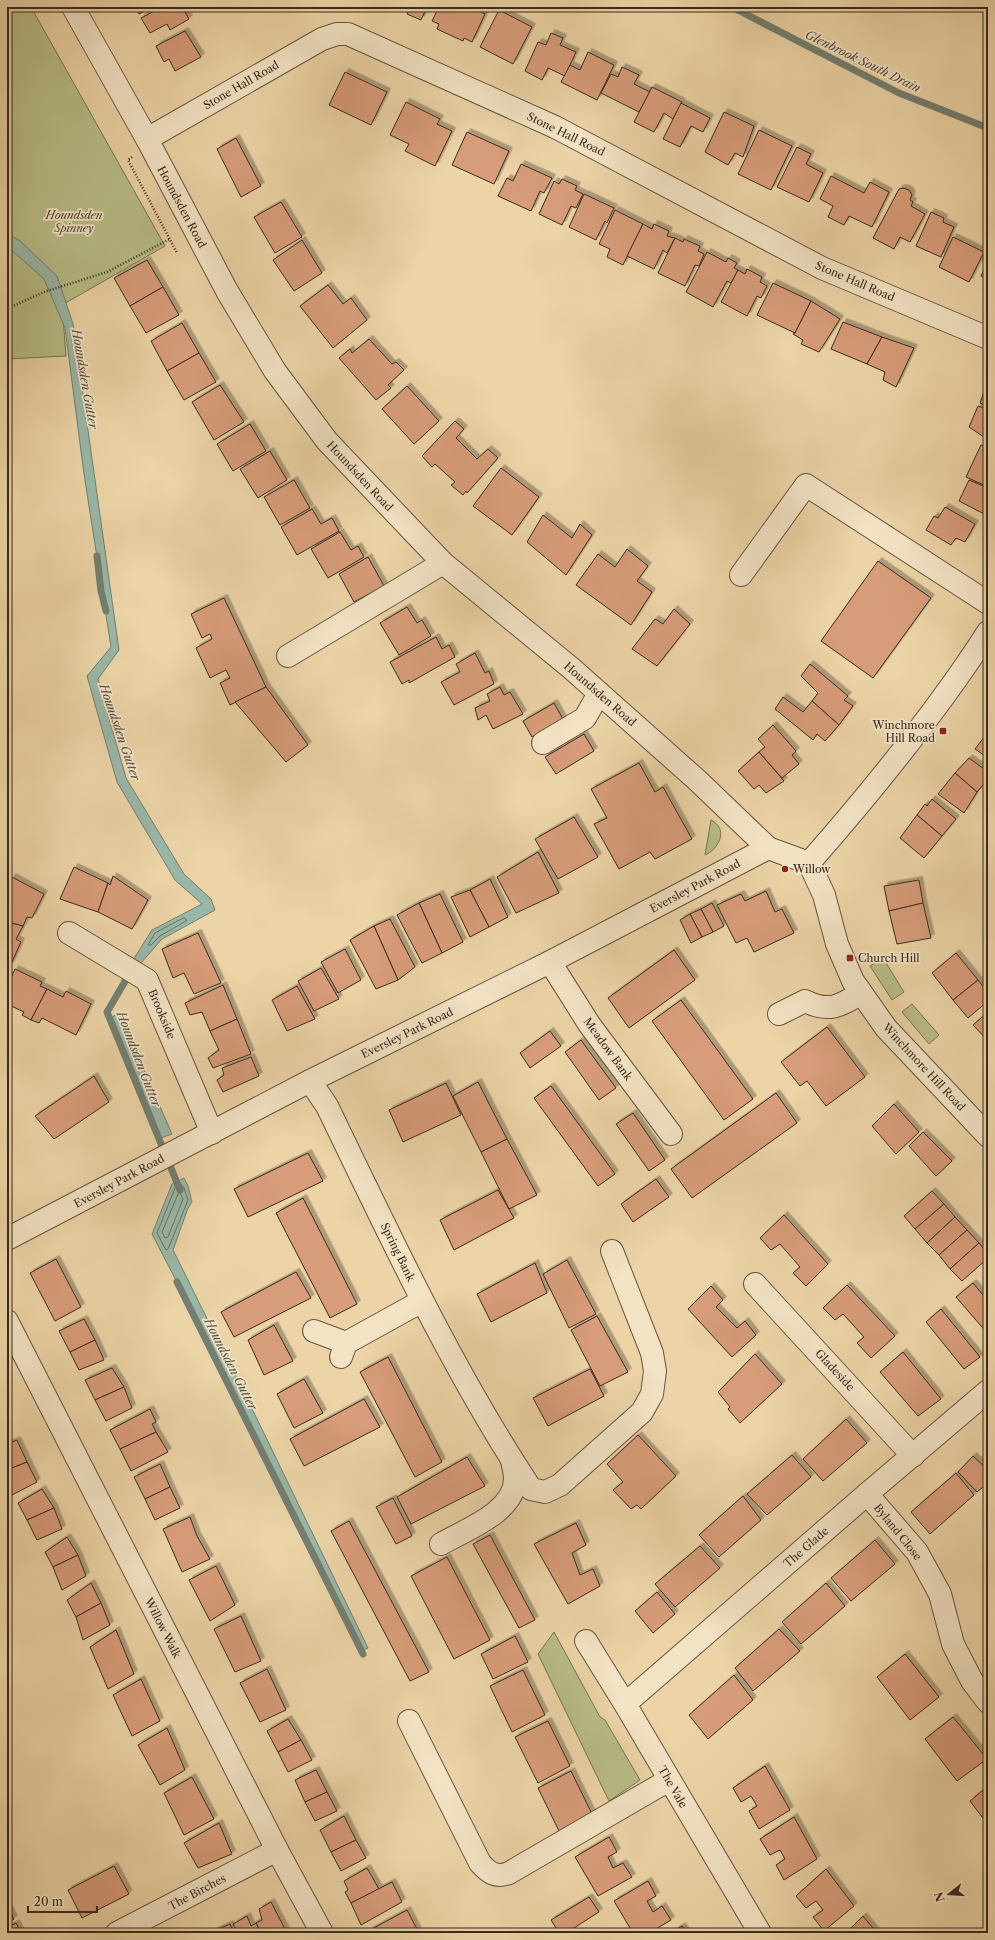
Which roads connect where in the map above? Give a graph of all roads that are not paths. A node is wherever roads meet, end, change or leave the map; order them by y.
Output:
1 (74, 7) edge
2 (140, 148) junction
3 (988, 338) edge
4 (443, 563) junction
5 (741, 575) dead end
6 (988, 604) edge
7 (988, 632) edge
8 (288, 656) dead end
9 (599, 693) junction
10 (543, 743) dead end
11 (768, 848) junction
12 (809, 863) junction
13 (69, 933) dead end
14 (550, 962) junction
15 (861, 992) junction
16 (779, 1014) dead end
17 (310, 1081) junction
18 (212, 1133) junction
19 (671, 1134) dead end
20 (988, 1136) edge
21 (7, 1239) edge
22 (612, 1251) dead end
23 (755, 1284) dead end
24 (422, 1301) junction
25 (7, 1322) edge
26 (314, 1331) dead end
27 (988, 1392) edge
28 (913, 1456) junction
29 (512, 1460) junction
30 (866, 1494) junction
31 (441, 1544) dead end
32 (586, 1641) dead end
33 (988, 1702) edge
34 (625, 1704) junction
35 (409, 1721) dead end
36 (670, 1780) junction
37 (277, 1850) junction
38 (117, 1933) edge
39 (322, 1933) edge
40 (760, 1933) edge

1 - 2 street, Houndsden Road
2 - 3 street, Stone Hall Road
2 - 4 street, Houndsden Road
4 - 8 street
4 - 9 street, Houndsden Road
5 - 6 street
7 - 12 street
9 - 10 street
9 - 11 street, Houndsden Road
11 - 12 street
11 - 14 street, Eversley Park Road
12 - 15 street, Winchmore Hill Road
13 - 18 street, Brookside
14 - 17 street, Eversley Park Road
14 - 19 street, Meadow Bank
15 - 16 street
15 - 20 street, Winchmore Hill Road
17 - 18 street, Eversley Park Road
17 - 24 street, Spring Bank
18 - 21 street, Eversley Park Road
22 - 29 street, Spring Bank
23 - 28 street, Gladeside
24 - 26 street
24 - 29 street, Spring Bank
25 - 37 street, Willow Walk
27 - 28 street, The Glade
28 - 30 street, The Glade
29 - 31 street
30 - 33 street, Byland Close
30 - 34 street, The Glade
32 - 34 street, The Vale
34 - 36 street, The Vale
35 - 36 street
36 - 40 street, The Vale
37 - 38 street, The Birches
37 - 39 street, Willow Walk

